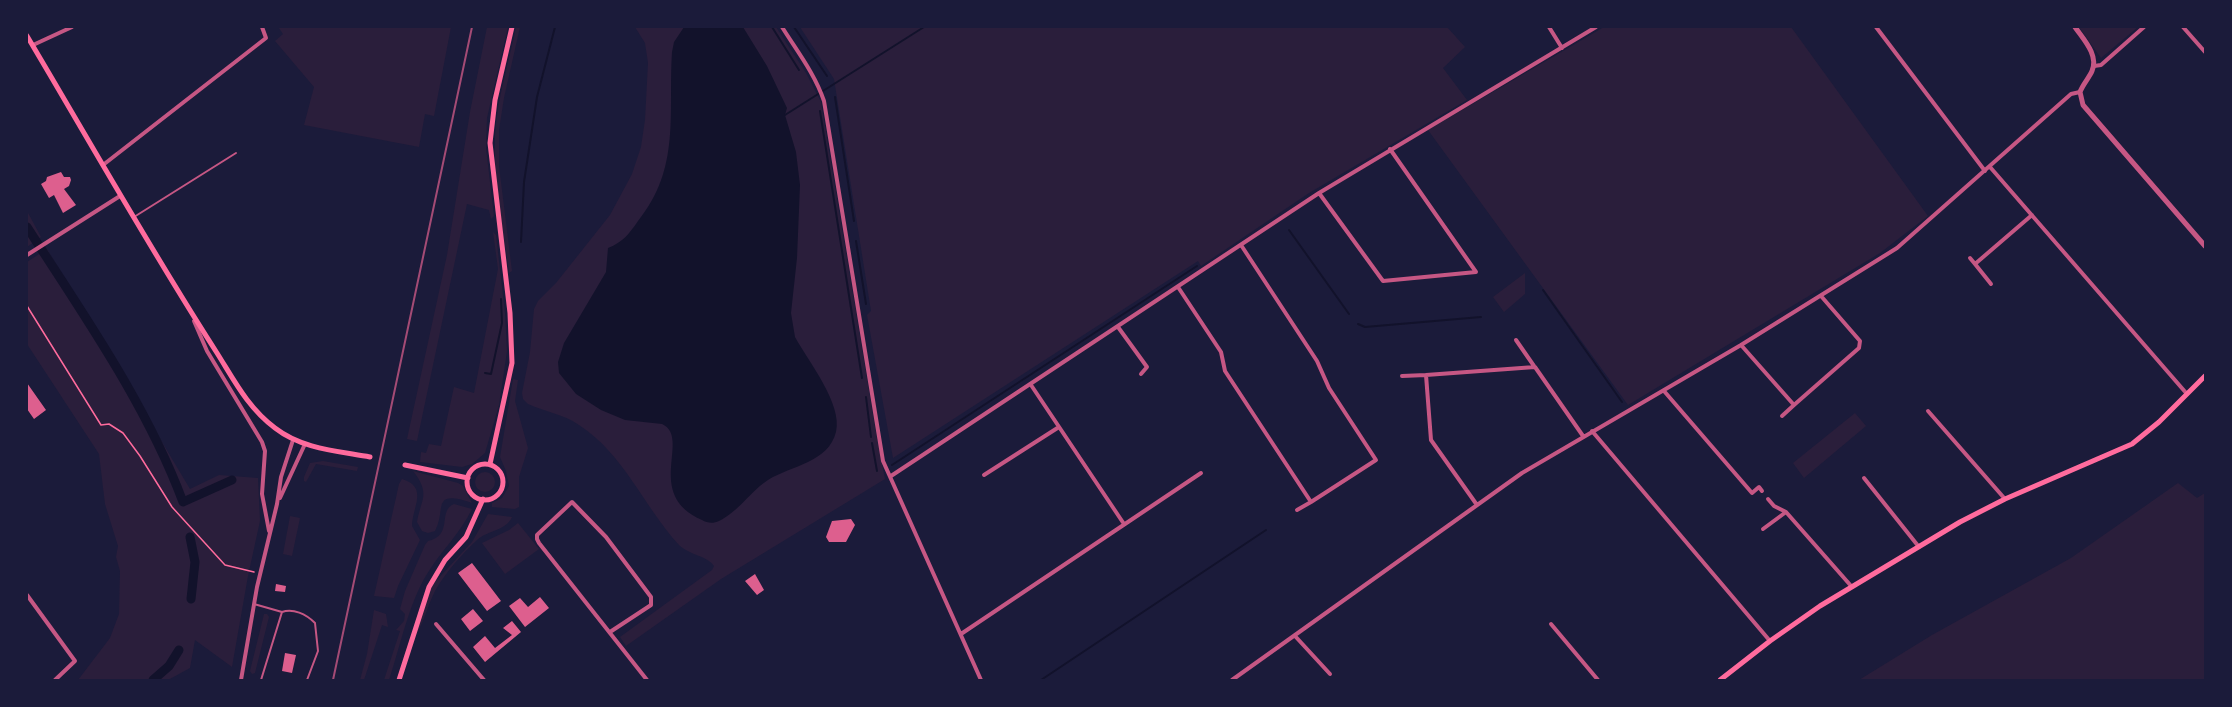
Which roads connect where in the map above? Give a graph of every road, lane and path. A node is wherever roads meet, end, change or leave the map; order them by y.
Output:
1 (72, 27) edge
2 (262, 27) edge
3 (512, 27) edge
4 (782, 27) edge
5 (1549, 27) edge
6 (1596, 27) edge
7 (1876, 27) edge
8 (2075, 27) edge
9 (2144, 27) edge
10 (2183, 27) edge
11 (27, 36) edge
12 (33, 45) junction
13 (1562, 48) junction
14 (2205, 52) edge
15 (2094, 66) junction
16 (2080, 92) junction
17 (1390, 149) junction
18 (236, 153) dead end
19 (104, 165) junction
20 (1990, 167) junction
21 (1985, 171) junction
22 (1319, 193) junction
23 (121, 196) junction
24 (2032, 215) junction
25 (134, 217) junction
26 (1241, 245) junction
27 (2205, 246) edge
28 (27, 255) edge
29 (1970, 258) dead end
30 (1975, 264) junction
31 (1991, 284) dead end
32 (1178, 287) junction
33 (1821, 296) junction
34 (27, 306) edge
35 (192, 314) junction
36 (1118, 327) junction
37 (1516, 340) dead end
38 (1740, 345) junction
39 (1535, 367) junction
40 (1141, 374) dead end
41 (1426, 375) junction
42 (1402, 376) dead end
43 (2205, 376) edge
44 (1031, 385) junction
45 (1664, 391) junction
46 (2187, 394) junction
47 (1794, 405) junction
48 (1928, 411) dead end
49 (1782, 416) dead end
50 (1059, 427) junction
51 (1592, 431) junction
52 (1583, 436) junction
53 (293, 440) junction
54 (305, 444) junction
55 (370, 457) dead end
56 (490, 464) junction
57 (405, 465) dead end
58 (1201, 473) dead end
59 (984, 475) dead end
60 (891, 476) junction
61 (468, 478) junction
62 (1864, 478) dead end
63 (1762, 491) dead end
64 (483, 499) junction
65 (1768, 499) dead end
66 (2005, 499) junction
67 (1311, 502) junction
68 (277, 504) junction
69 (1477, 505) junction
70 (1297, 510) dead end
71 (1786, 512) junction
72 (1124, 524) junction
73 (1763, 529) dead end
74 (269, 532) junction
75 (1918, 547) junction
76 (250, 571) dead end
77 (1852, 587) junction
78 (27, 595) edge
79 (254, 604) junction
80 (282, 612) junction
81 (436, 624) dead end
82 (1551, 624) dead end
83 (610, 632) junction
84 (961, 634) junction
85 (1295, 636) junction
86 (1770, 641) junction
87 (1330, 674) dead end
88 (55, 680) edge
89 (242, 680) edge
90 (261, 680) edge
91 (307, 680) edge
92 (399, 680) edge
93 (484, 680) edge
94 (647, 680) edge
95 (981, 680) edge
96 (1232, 680) edge
97 (1598, 680) edge
98 (1719, 680) edge

1 - 12 street
2 - 19 street
3 - 56 main road
4 - 60 street
5 - 13 street
6 - 13 street
7 - 21 street
8 - 15 street
9 - 15 street
10 - 14 street
11 - 12 main road
12 - 19 main road
13 - 17 street
15 - 16 street
16 - 20 street
16 - 27 street
17 - 22 street
17 - 22 street
18 - 25 lane
19 - 23 main road
20 - 21 street
20 - 24 street
21 - 33 street
22 - 26 street
23 - 25 main road
23 - 28 street
24 - 30 street
24 - 46 street
25 - 35 main road
26 - 32 street
26 - 67 street
29 - 30 street
30 - 31 street
32 - 36 street
32 - 67 street
33 - 38 street
33 - 47 street
34 - 76 path
35 - 53 main road
35 - 74 street
36 - 40 street
36 - 44 street
37 - 39 street
38 - 45 street
38 - 47 street
39 - 41 street
39 - 52 street
41 - 42 street
41 - 69 street
43 - 46 main road
44 - 50 street
44 - 60 street
45 - 51 street
45 - 63 street
46 - 66 main road
47 - 49 street
48 - 66 street
50 - 59 street
50 - 72 street
51 - 52 street
51 - 86 street
52 - 69 street
53 - 54 main road
53 - 68 street
54 - 55 main road
54 - 68 street
56 - 61 main road
56 - 64 main road
57 - 61 main road
58 - 72 street
60 - 84 street
61 - 64 main road
62 - 75 street
64 - 92 main road
65 - 71 street
66 - 75 main road
67 - 70 street
68 - 74 street
69 - 85 street
71 - 73 street
71 - 77 street
72 - 84 street
74 - 79 street
75 - 77 main road
77 - 86 main road
78 - 88 street
79 - 80 lane
79 - 89 street
80 - 90 lane
80 - 91 lane
81 - 93 street
82 - 97 street
83 - 83 street
83 - 94 street
84 - 95 street
85 - 87 street
85 - 96 street
86 - 98 main road

